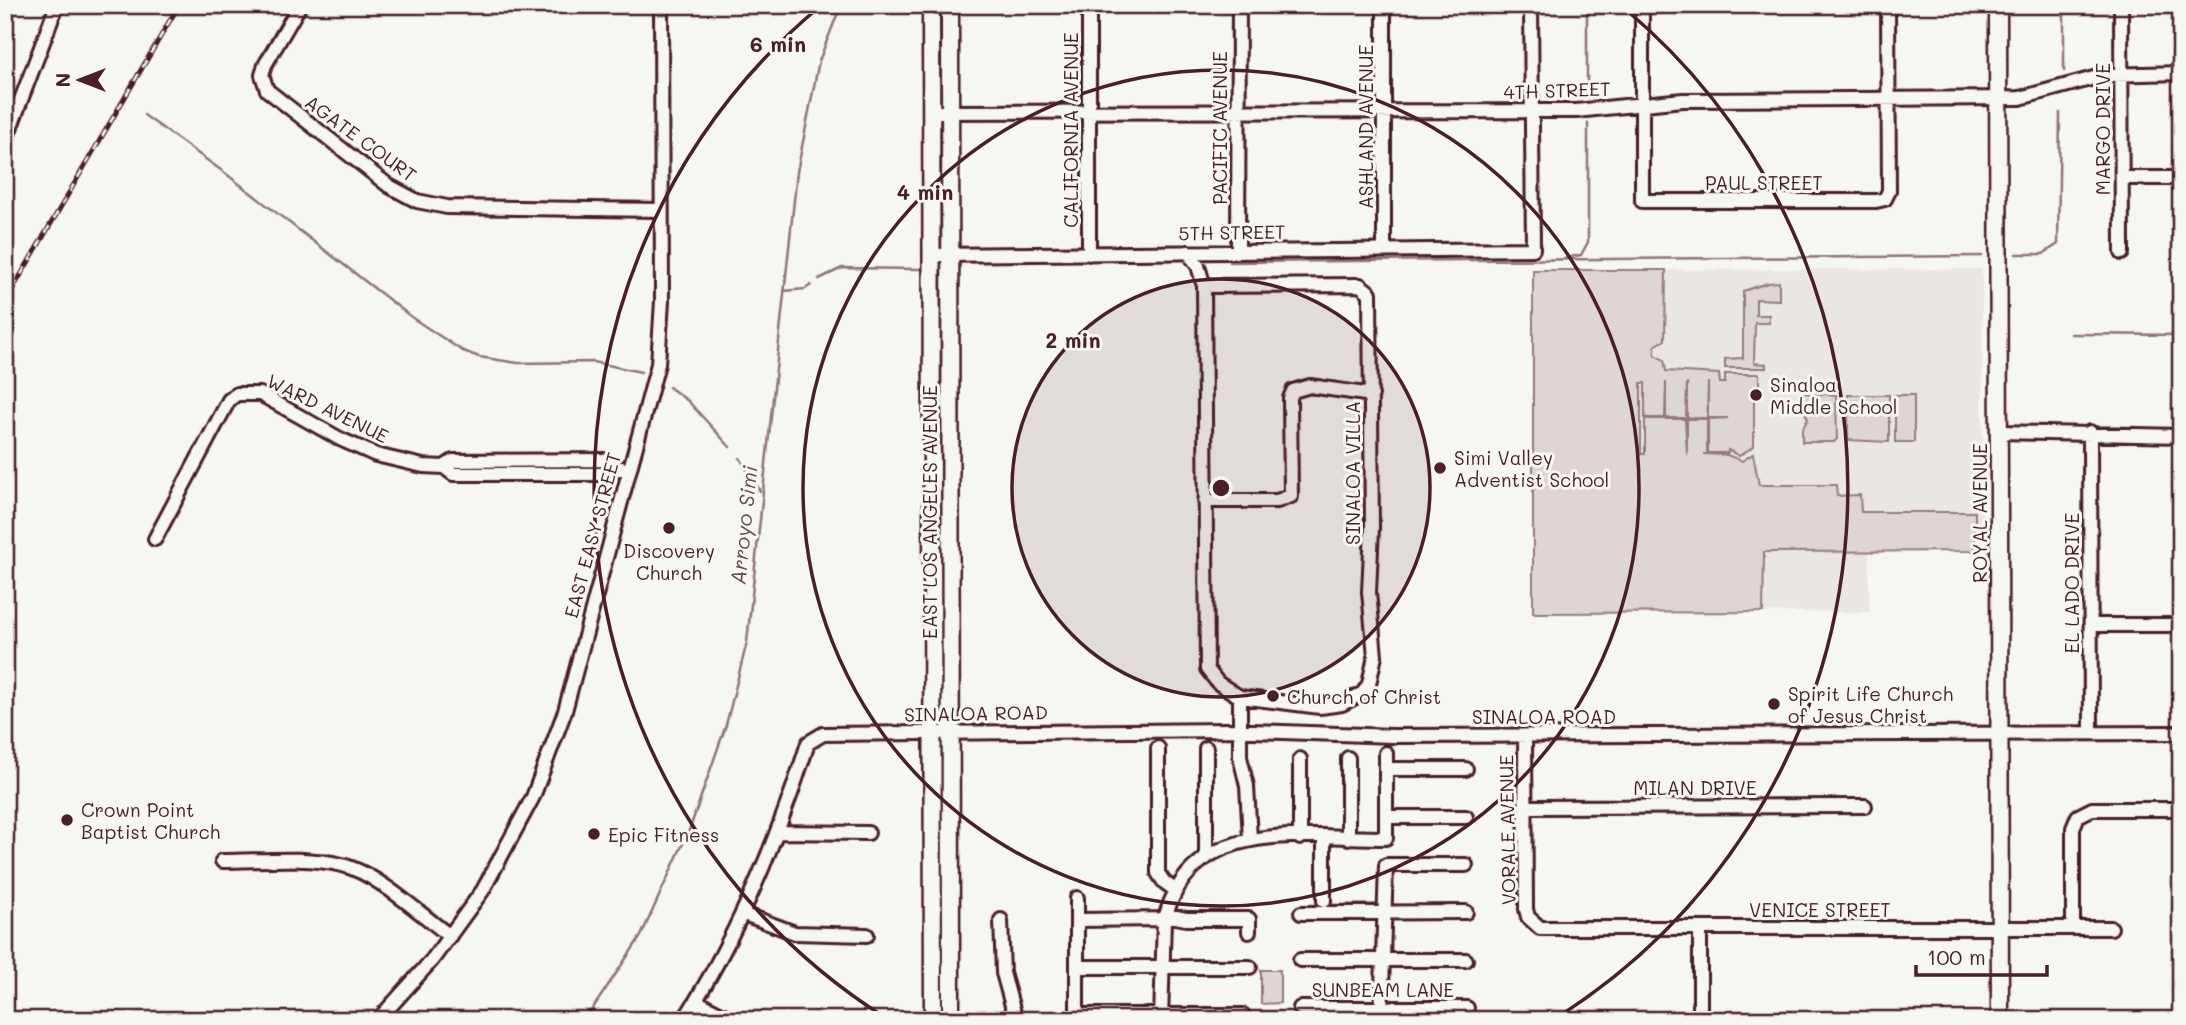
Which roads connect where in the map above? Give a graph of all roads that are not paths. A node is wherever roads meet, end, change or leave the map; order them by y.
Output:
1 (57, 5) edge
2 (300, 5) edge
3 (661, 5) edge
4 (931, 5) edge
5 (950, 5) edge
6 (1089, 5) edge
7 (1239, 5) edge
8 (1384, 5) edge
9 (1531, 5) edge
10 (1642, 5) edge
11 (1888, 5) edge
12 (1998, 5) edge
13 (2121, 5) edge
14 (2181, 73) edge
15 (2121, 74) junction
16 (1888, 98) junction
17 (1999, 98) junction
18 (1640, 105) junction
19 (1089, 111) junction
20 (1384, 111) junction
21 (1532, 111) junction
22 (932, 112) junction
23 (950, 112) junction
24 (1240, 112) junction
25 (5, 142) edge
26 (2122, 178) junction
27 (2181, 178) edge
28 (660, 210) junction
29 (1238, 250) junction
30 (1384, 250) junction
31 (1188, 252) junction
32 (2122, 253) dead end
33 (1089, 254) junction
34 (933, 255) junction
35 (951, 255) junction
36 (1204, 286) junction
37 (1372, 396) junction
38 (2000, 432) junction
39 (2090, 432) junction
40 (2181, 436) edge
41 (629, 469) junction
42 (1205, 500) junction
43 (155, 539) dead end
44 (2091, 625) junction
45 (2169, 625) dead end
46 (1240, 697) junction
47 (1240, 728) junction
48 (932, 733) junction
49 (950, 733) junction
50 (2091, 733) junction
51 (2181, 733) edge
52 (2000, 734) junction
53 (1525, 736) junction
54 (1157, 748) dead end
55 (1206, 748) dead end
56 (1386, 753) dead end
57 (1348, 758) dead end
58 (1300, 759) dead end
59 (1386, 769) junction
60 (1466, 769) dead end
61 (1865, 806) dead end
62 (1525, 807) junction
63 (2181, 809) edge
64 (1386, 817) junction
65 (1466, 817) dead end
66 (778, 832) junction
67 (867, 833) dead end
68 (1300, 838) junction
69 (1324, 838) junction
70 (1348, 838) junction
71 (1250, 839) junction
72 (1206, 856) junction
73 (222, 861) dead end
74 (1466, 864) dead end
75 (1175, 890) junction
76 (1077, 898) dead end
77 (1324, 901) dead end
78 (1384, 912) junction
79 (1466, 912) dead end
80 (1301, 913) dead end
81 (744, 914) junction
82 (1165, 917) junction
83 (1001, 920) dead end
84 (1077, 920) junction
85 (1532, 922) joint
86 (1700, 928) junction
87 (2000, 928) junction
88 (2073, 928) junction
89 (2111, 928) dead end
90 (1249, 932) dead end
91 (867, 935) dead end
92 (450, 936) junction
93 (1300, 960) dead end
94 (1381, 960) junction
95 (1466, 960) dead end
96 (1077, 967) junction
97 (1163, 967) junction
98 (1250, 967) dead end
99 (696, 1001) junction
100 (1300, 1008) dead end
101 (1466, 1008) dead end
102 (1381, 1014) edge
103 (1243, 1015) dead end
104 (1162, 1017) edge
105 (378, 1020) edge
106 (684, 1020) edge
107 (733, 1020) edge
108 (933, 1020) edge
109 (951, 1020) edge
110 (1016, 1020) edge
111 (1700, 1020) edge
112 (2000, 1020) edge

1 - 25 street
2 - 28 street, AGATE COURT
3 - 28 street, EAST EASY STREET
4 - 22 main road, EAST LOS ANGELES AVENUE
5 - 23 main road, EAST LOS ANGELES AVENUE
6 - 19 street, CALIFORNIA AVENUE
7 - 24 street, PACIFIC AVENUE
8 - 20 street, ASHLAND AVENUE
9 - 21 street
10 - 18 street
11 - 16 street
12 - 17 main road, ROYAL AVENUE
13 - 15 street, MARGO DRIVE
14 - 15 street, 4TH STREET
15 - 17 street, 4TH STREET
15 - 26 street, MARGO DRIVE
16 - 17 street, 4TH STREET
16 - 18 street, 4TH STREET
16 - 18 street, PAUL STREET
17 - 38 main road, ROYAL AVENUE
18 - 21 street, 4TH STREET
19 - 23 street, 4TH STREET
19 - 24 street, 4TH STREET
19 - 33 street, CALIFORNIA AVENUE
20 - 21 street, 4TH STREET
20 - 24 street, 4TH STREET
20 - 30 street, ASHLAND AVENUE
21 - 30 street, 5TH STREET
22 - 23 street, 4TH STREET
22 - 34 main road, EAST LOS ANGELES AVENUE
23 - 35 main road, EAST LOS ANGELES AVENUE
24 - 29 street, PACIFIC AVENUE
26 - 27 street
26 - 32 street, MARGO DRIVE
28 - 41 street, EAST EASY STREET
29 - 30 street, 5TH STREET
29 - 31 street, 5TH STREET
31 - 33 street, 5TH STREET
31 - 36 street
33 - 35 street, 5TH STREET
34 - 35 street, 5TH STREET
34 - 48 main road, EAST LOS ANGELES AVENUE
35 - 49 main road, EAST LOS ANGELES AVENUE
36 - 37 street, SINALOA VILLA
36 - 42 street
37 - 42 street
37 - 46 street, SINALOA VILLA
38 - 39 street
38 - 52 main road, ROYAL AVENUE
39 - 40 street
39 - 44 street, EL LADO DRIVE
41 - 43 street, WARD AVENUE
41 - 92 street, EAST EASY STREET
42 - 46 street
44 - 45 street
44 - 50 street, EL LADO DRIVE
46 - 47 street
47 - 49 street, SINALOA ROAD
47 - 53 street, SINALOA ROAD
47 - 71 street
48 - 49 street, SINALOA ROAD
48 - 66 street, SINALOA ROAD
48 - 108 main road, EAST LOS ANGELES AVENUE
49 - 109 main road, EAST LOS ANGELES AVENUE
50 - 51 street, SINALOA ROAD
50 - 52 street, SINALOA ROAD
52 - 53 street, SINALOA ROAD
52 - 87 main road, ROYAL AVENUE
53 - 62 street, VORALE AVENUE
54 - 75 street
55 - 72 street
56 - 59 street
57 - 70 street
58 - 68 street
59 - 60 street
59 - 64 street
61 - 62 street, MILAN DRIVE
62 - 85 street, VORALE AVENUE
63 - 88 street
64 - 65 street
64 - 70 street
66 - 67 street
66 - 81 street
68 - 69 street
68 - 71 street
69 - 70 street
69 - 77 street
71 - 72 street
72 - 75 street
73 - 92 street
74 - 78 street
75 - 82 street
76 - 84 street
78 - 79 street
78 - 80 street
78 - 94 street
81 - 91 street
81 - 99 street
82 - 84 street
82 - 90 street
82 - 97 street
83 - 110 street
84 - 96 street
85 - 86 street, VENICE STREET
86 - 87 street, VENICE STREET
86 - 111 street
87 - 88 street, VENICE STREET
87 - 112 main road, ROYAL AVENUE
88 - 89 street, VENICE STREET
92 - 105 street, EAST EASY STREET
93 - 94 street
94 - 95 street
94 - 102 street
96 - 97 street
96 - 104 street
97 - 98 street
97 - 104 street
99 - 106 street
99 - 107 street
100 - 102 street, SUNBEAM LANE
101 - 102 street, SUNBEAM LANE
103 - 104 street

